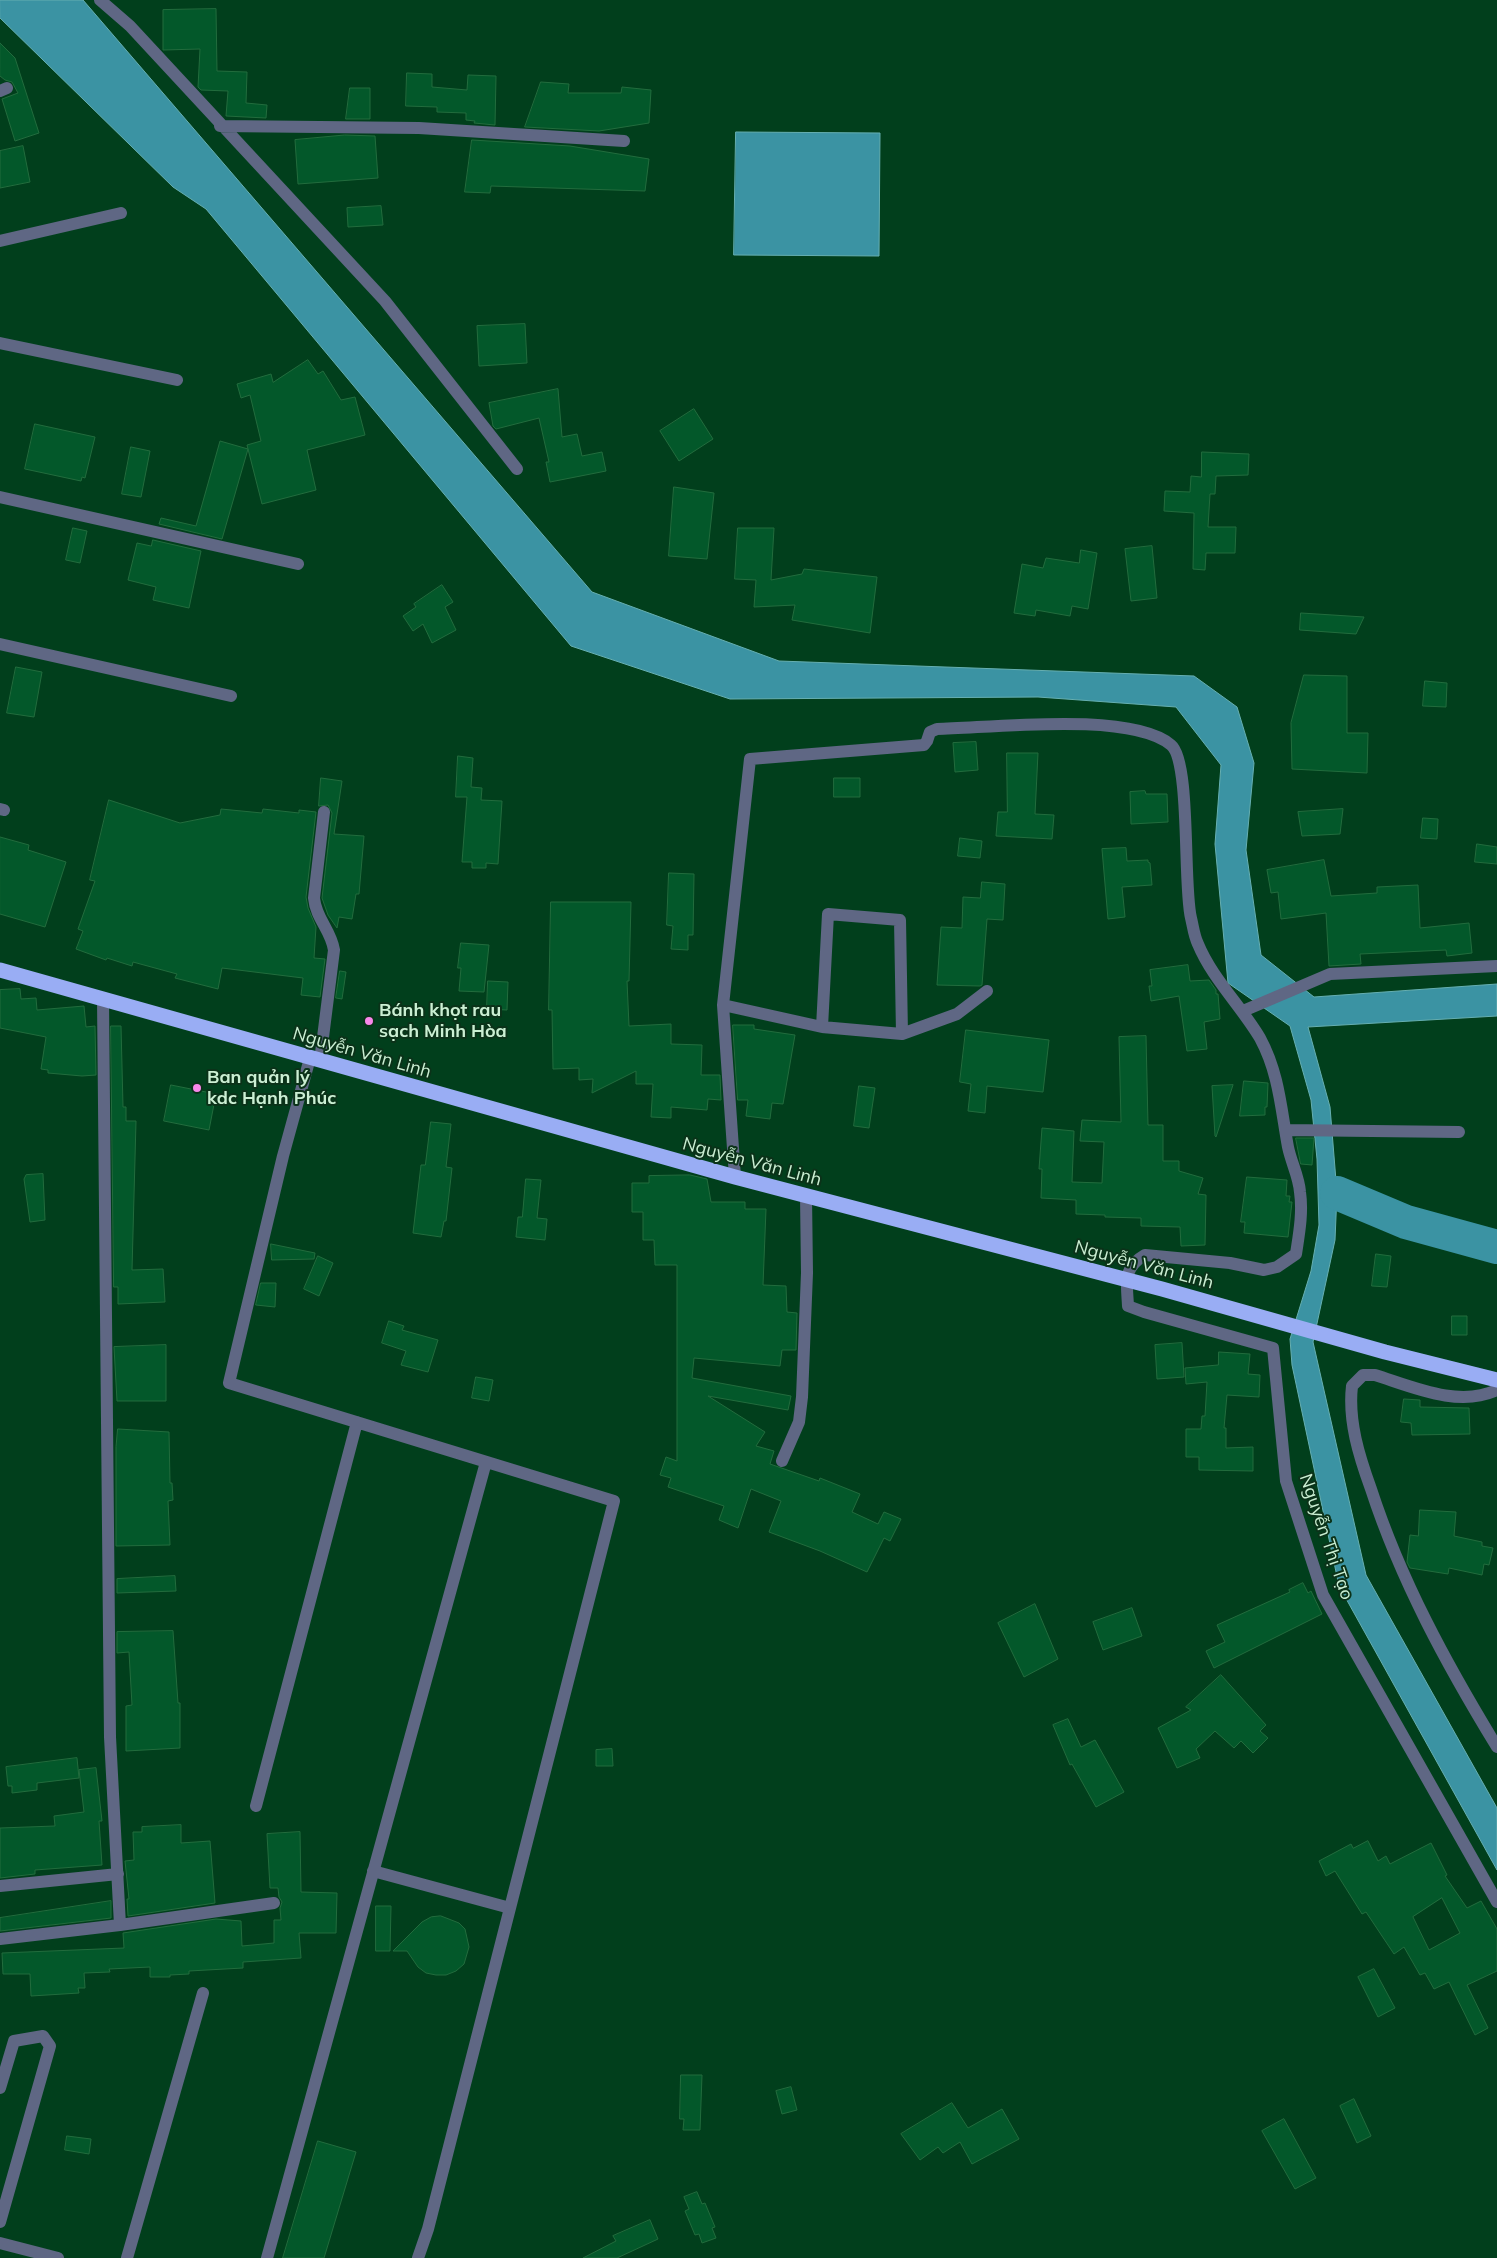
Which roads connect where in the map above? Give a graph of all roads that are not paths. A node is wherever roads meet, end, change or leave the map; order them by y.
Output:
1 (100, 0) edge
2 (220, 126) junction
3 (624, 141) dead end
4 (122, 213) dead end
5 (0, 241) edge
6 (0, 343) edge
7 (177, 380) dead end
8 (517, 469) dead end
9 (0, 496) edge
10 (298, 564) dead end
11 (0, 644) edge
12 (231, 696) dead end
13 (324, 812) dead end
14 (1497, 966) edge
15 (0, 970) edge
16 (987, 991) dead end
17 (103, 999) junction
18 (723, 1005) junction
19 (1243, 1011) junction
20 (822, 1027) junction
21 (902, 1034) junction
22 (315, 1060) junction
23 (1285, 1130) junction
24 (1459, 1132) dead end
25 (735, 1177) junction
26 (806, 1196) junction
27 (1126, 1280) junction
28 (1497, 1380) edge
29 (1497, 1390) edge
30 (357, 1422) junction
31 (486, 1462) junction
32 (782, 1462) dead end
33 (1497, 1748) edge
34 (256, 1806) dead end
35 (373, 1870) junction
36 (118, 1874) junction
37 (0, 1886) edge
38 (1497, 1902) edge
39 (274, 1903) dead end
40 (510, 1908) junction
41 (120, 1925) junction
42 (0, 1939) edge
43 (203, 1993) dead end
44 (0, 2088) edge
45 (0, 2222) edge
46 (0, 2243) edge
47 (58, 2258) edge
48 (128, 2258) edge
49 (267, 2258) edge
50 (418, 2258) edge

1 - 2 street
2 - 3 street
2 - 8 street
4 - 5 street
6 - 7 street
9 - 10 street
11 - 12 street
13 - 22 street
14 - 19 street
15 - 17 highway, Nguyễn Văn Linh
16 - 21 street
17 - 22 highway, Nguyễn Văn Linh
17 - 36 street
18 - 19 street
18 - 20 street
18 - 25 street
19 - 23 street
20 - 21 street
20 - 21 street
22 - 25 highway, Nguyễn Văn Linh
22 - 30 street
23 - 24 street
23 - 27 street
25 - 26 highway, Nguyễn Văn Linh
26 - 27 highway, Nguyễn Văn Linh
26 - 32 street
27 - 28 highway, Nguyễn Văn Linh
27 - 38 street, Nguyễn Thị Tạo
29 - 33 street
30 - 31 street
30 - 34 street
31 - 35 street
31 - 40 street
35 - 40 street
35 - 49 street
36 - 37 street
36 - 41 street
39 - 41 street
40 - 50 street
41 - 42 street
43 - 48 street
44 - 45 street
46 - 47 street

